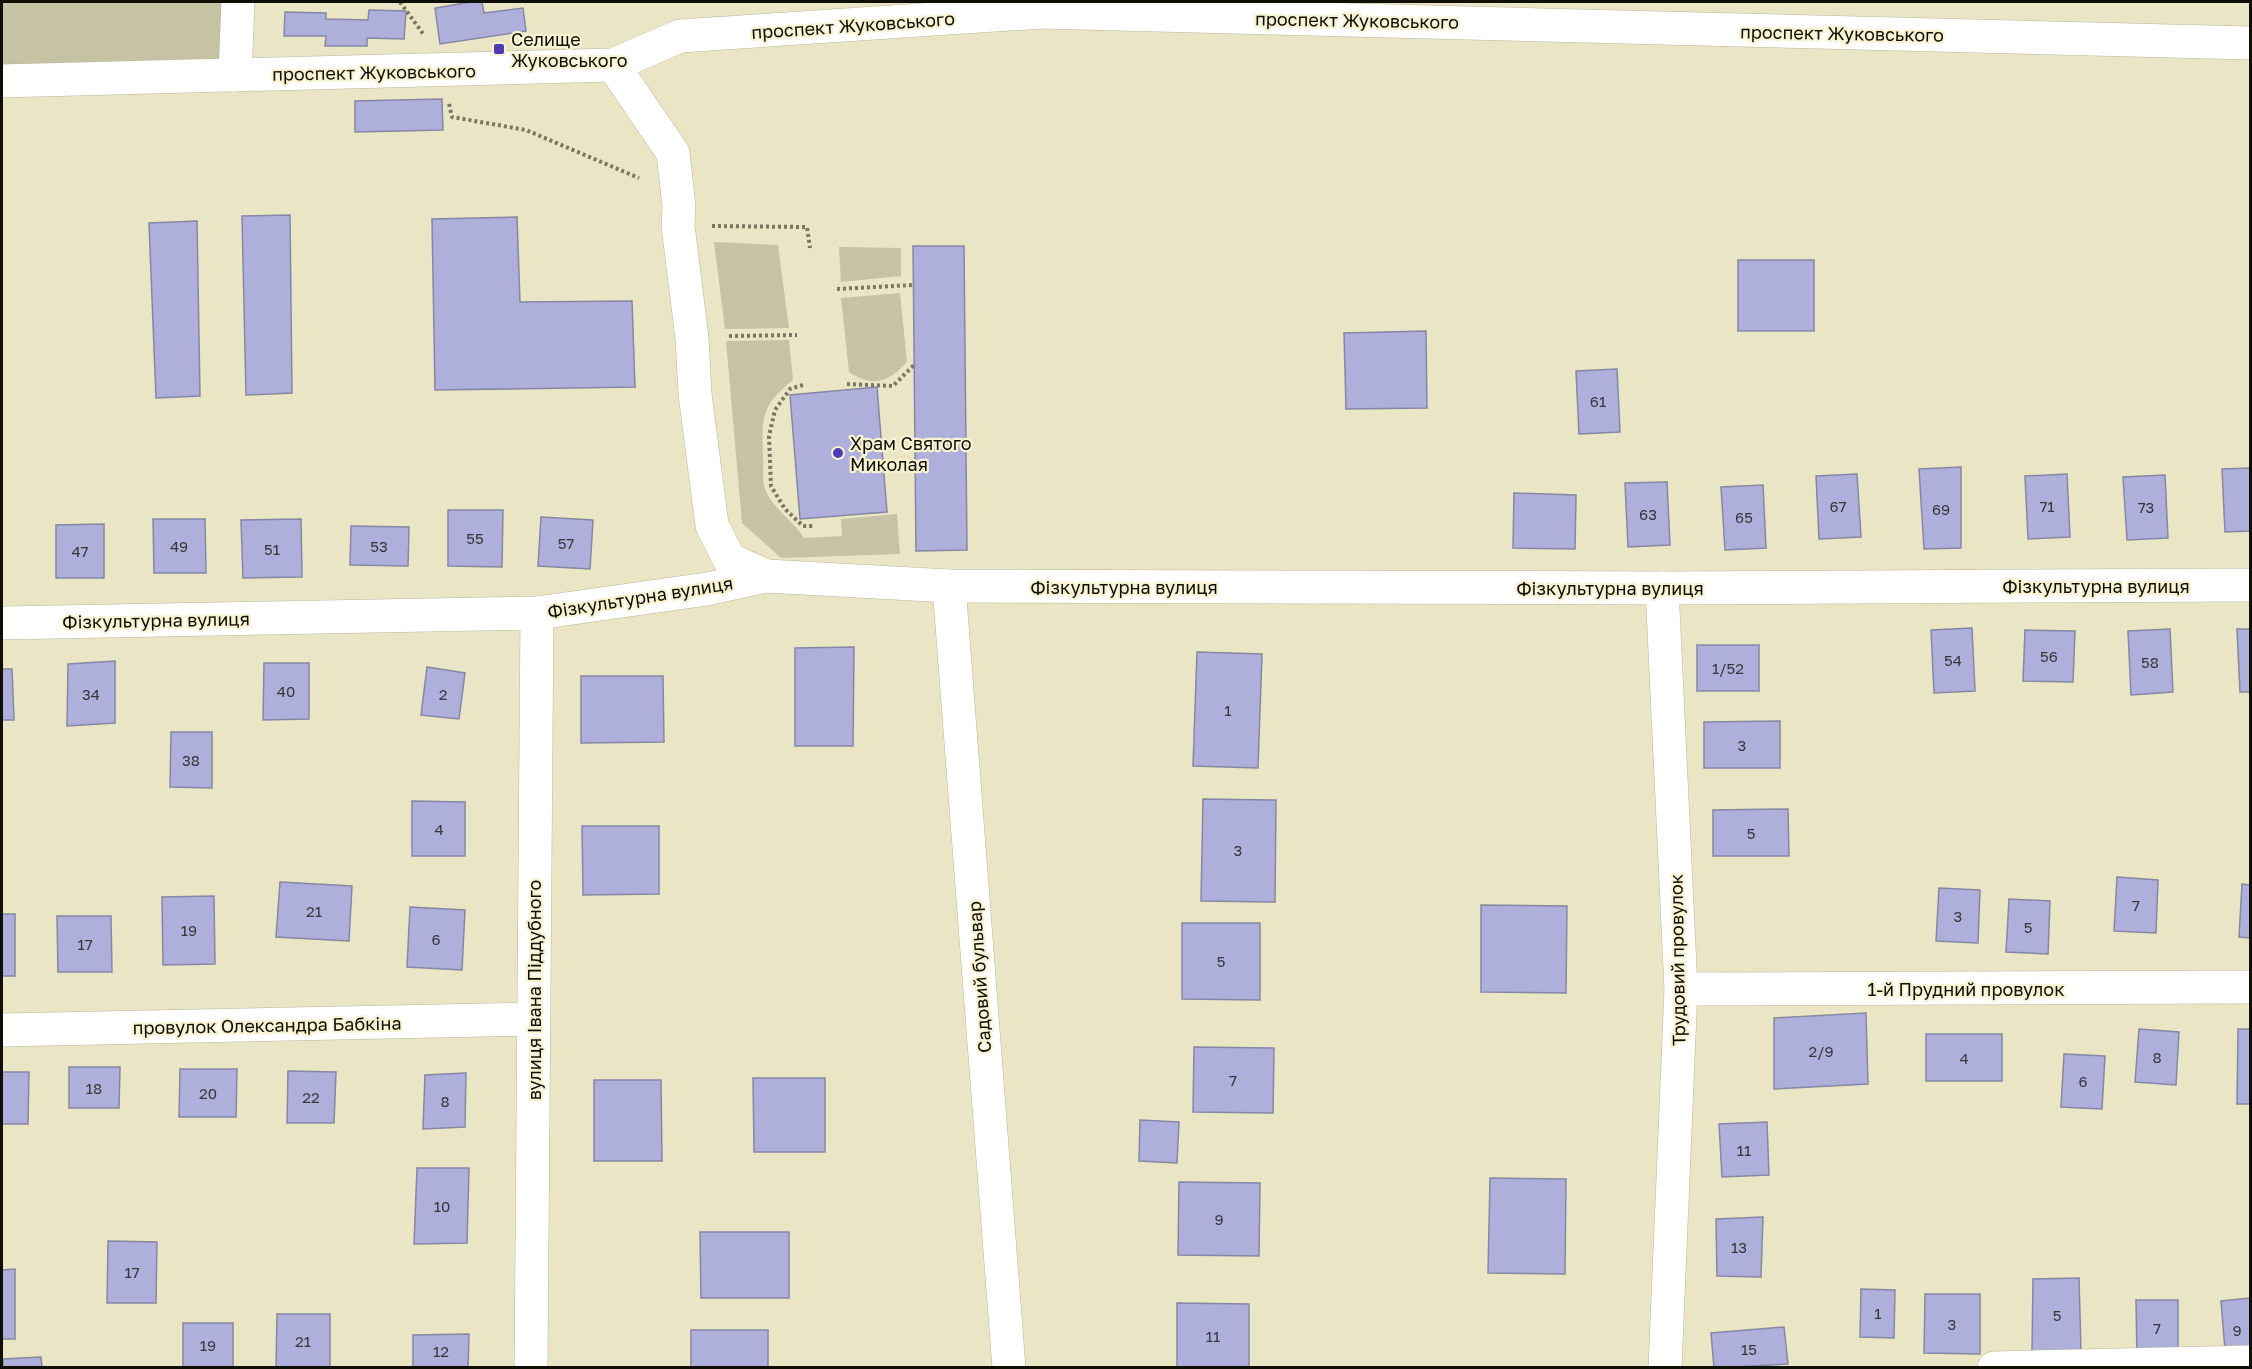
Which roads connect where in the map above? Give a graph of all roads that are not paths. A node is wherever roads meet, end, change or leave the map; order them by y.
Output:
1 (238, 2) edge
2 (1042, 7) edge
3 (2250, 43) edge
4 (613, 65) junction
5 (235, 75) junction
6 (2, 81) edge
7 (766, 576) junction
8 (2250, 585) edge
9 (949, 586) junction
10 (1662, 588) junction
11 (537, 613) junction
12 (2, 623) edge
13 (2250, 987) edge
14 (1681, 989) junction
15 (533, 1019) junction
16 (2, 1030) edge
17 (2250, 1362) edge
18 (531, 1368) edge
19 (1009, 1368) edge
20 (1665, 1368) edge
21 (1994, 1368) edge

1 - 5 street
2 - 3 street, проспект Жуковського
2 - 4 street, проспект Жуковського
4 - 5 street, проспект Жуковського
4 - 7 street
5 - 6 street, проспект Жуковського
7 - 9 street, Фізкультурна вулиця
7 - 11 street, Фізкультурна вулиця
8 - 10 street, Фізкультурна вулиця
9 - 10 street, Фізкультурна вулиця
9 - 19 street, Садовий бульвар
10 - 14 street, Трудовий провулок
11 - 12 street, Фізкультурна вулиця
11 - 15 street, вулиця Івана Піддубного
13 - 14 street, 1-й Прудний провулок
14 - 20 street, Трудовий провулок
15 - 16 street, провулок Олександра Бабкіна
15 - 18 street, вулиця Івана Піддубного
17 - 21 street

